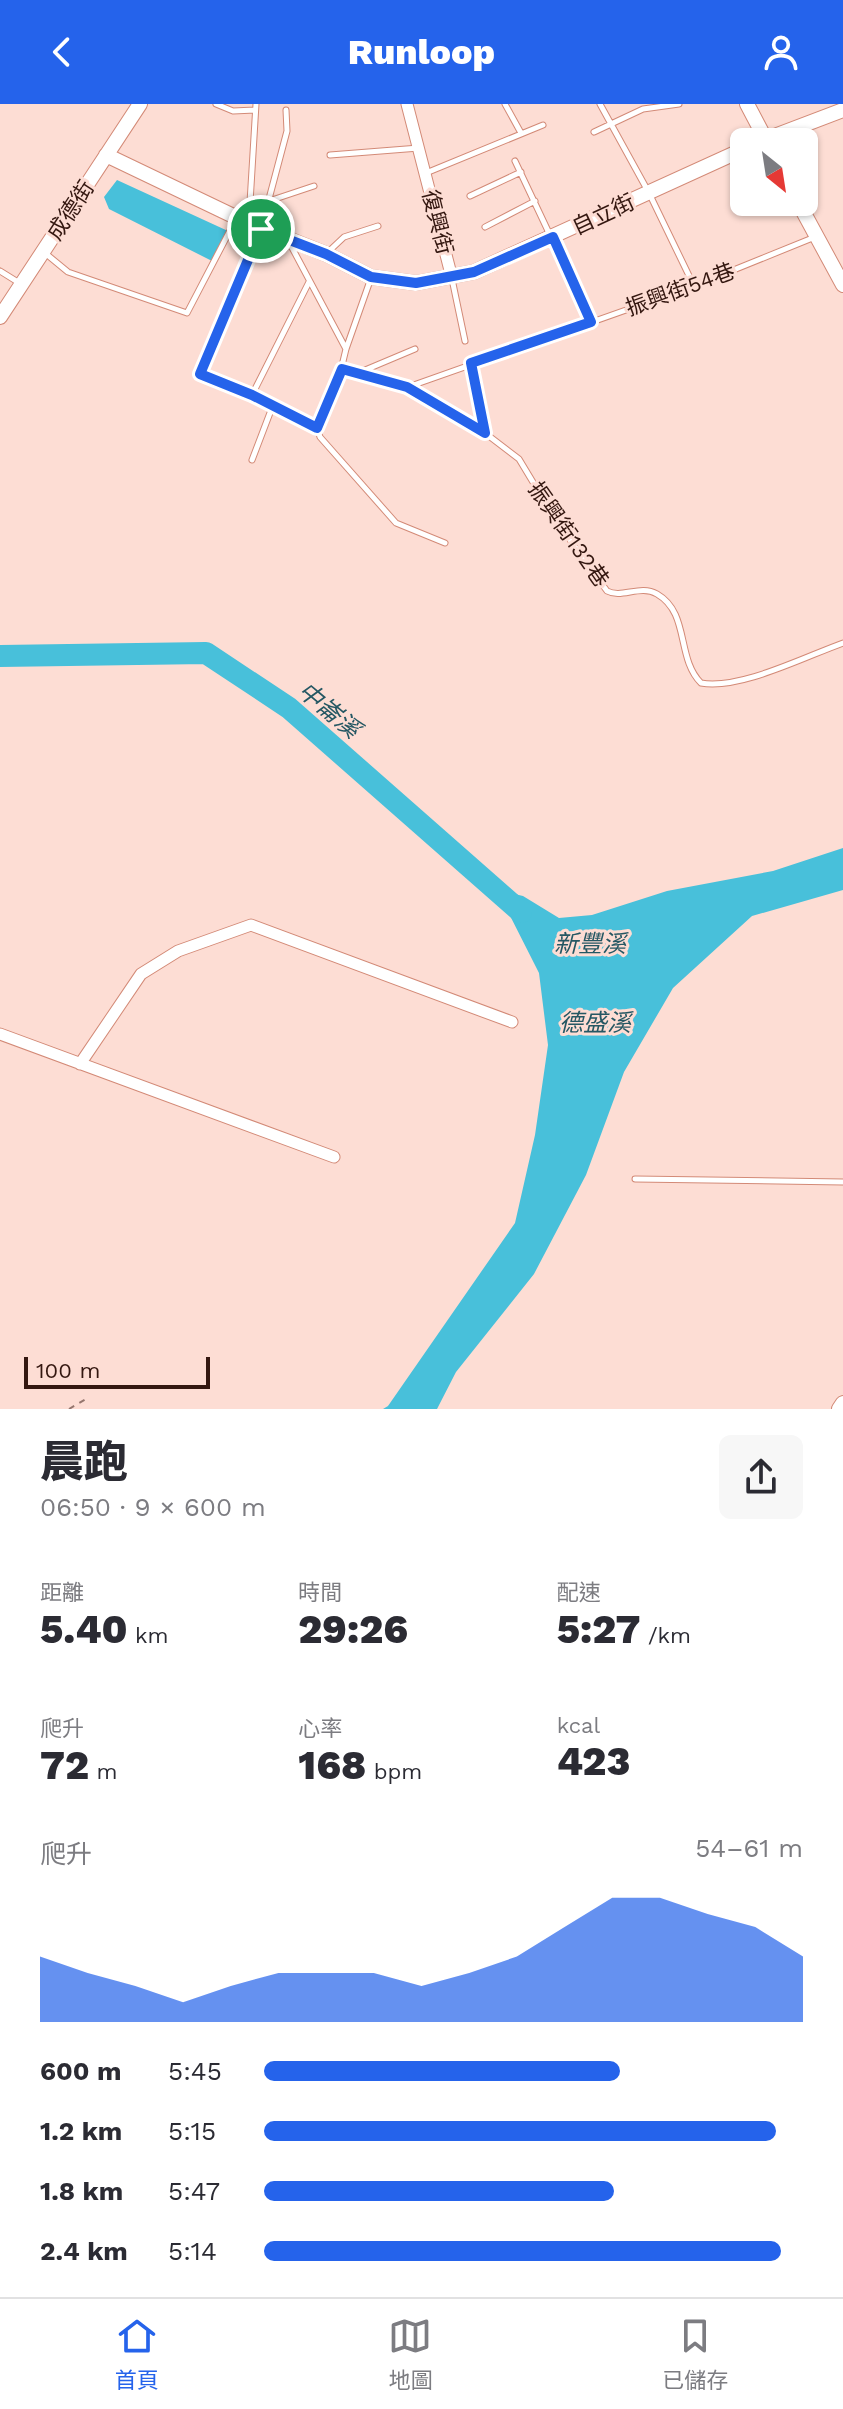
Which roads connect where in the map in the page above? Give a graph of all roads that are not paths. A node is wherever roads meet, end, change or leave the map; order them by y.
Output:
1 (140, 104) edge
2 (216, 104) edge
3 (407, 104) edge
4 (505, 104) edge
5 (600, 104) edge
6 (679, 104) edge
7 (747, 104) edge
8 (256, 107) edge
9 (839, 108) edge
10 (286, 110) dead end
11 (611, 123) junction
12 (543, 125) dead end
13 (758, 128) edge
14 (794, 128) edge
15 (594, 132) dead end
16 (521, 133) junction
17 (420, 148) junction
18 (106, 155) junction
19 (330, 155) dead end
20 (730, 155) edge
21 (515, 161) dead end
22 (521, 172) junction
23 (426, 173) junction
24 (314, 186) dead end
25 (649, 193) junction
26 (470, 196) dead end
27 (535, 201) junction
28 (268, 202) junction
29 (805, 216) edge
30 (249, 223) junction
31 (378, 226) dead end
32 (485, 227) dead end
33 (815, 236) junction
34 (287, 237) junction
35 (553, 237) junction
36 (43, 252) junction
37 (326, 254) junction
38 (0, 271) edge
39 (371, 277) junction
40 (452, 278) junction
41 (842, 281) edge
42 (309, 282) junction
43 (22, 284) junction
44 (694, 286) junction
45 (0, 317) edge
46 (591, 322) junction
47 (465, 341) dead end
48 (346, 349) junction
49 (415, 349) dead end
50 (471, 363) junction
51 (342, 369) junction
52 (358, 373) junction
53 (407, 387) junction
54 (252, 395) junction
55 (273, 405) junction
56 (317, 428) junction
57 (485, 433) junction
58 (252, 460) dead end
59 (445, 543) dead end
60 (843, 643) edge
61 (512, 1022) dead end
62 (0, 1034) edge
63 (80, 1064) junction
64 (334, 1157) dead end
65 (635, 1179) dead end
66 (843, 1182) edge
67 (843, 1403) edge
68 (839, 1409) edge

1 - 18 street, 成德街
2 - 8 lane
3 - 17 street, 復興街
4 - 16 lane
5 - 11 lane
6 - 11 lane
7 - 13 street
8 - 30 lane
9 - 14 street
10 - 28 lane
11 - 15 lane
11 - 25 lane
12 - 16 lane
16 - 23 lane
17 - 19 lane
17 - 23 street, 復興街
18 - 30 street, 自立街
18 - 36 street, 成德街
20 - 25 street, 自立街
21 - 22 lane
22 - 26 lane
22 - 27 lane
23 - 40 street, 復興街
24 - 28 lane
25 - 35 street, 自立街
25 - 44 lane
27 - 32 lane
27 - 35 lane
28 - 30 lane
29 - 33 street
30 - 34 street, 自立街
30 - 36 lane
30 - 54 lane
31 - 37 lane
33 - 41 street
33 - 44 lane, 振興街54巷
34 - 37 street, 自立街
34 - 42 lane
35 - 40 street, 自立街
35 - 46 lane
36 - 43 street, 成德街
37 - 39 street, 自立街
38 - 43 lane
39 - 40 street, 自立街
39 - 48 lane
40 - 47 lane, 復興街
42 - 48 lane
42 - 54 lane
43 - 45 street, 成德街
44 - 46 lane, 振興街54巷
46 - 50 lane, 振興街54巷
48 - 51 lane
49 - 52 lane
50 - 53 lane, 振興街54巷
50 - 57 lane
51 - 52 lane
51 - 56 lane
52 - 53 lane
53 - 57 lane
54 - 55 lane
55 - 56 lane
55 - 58 lane
56 - 59 lane
57 - 60 lane, 振興街132巷
61 - 63 street
62 - 63 street
63 - 64 street
65 - 66 lane
67 - 68 street

